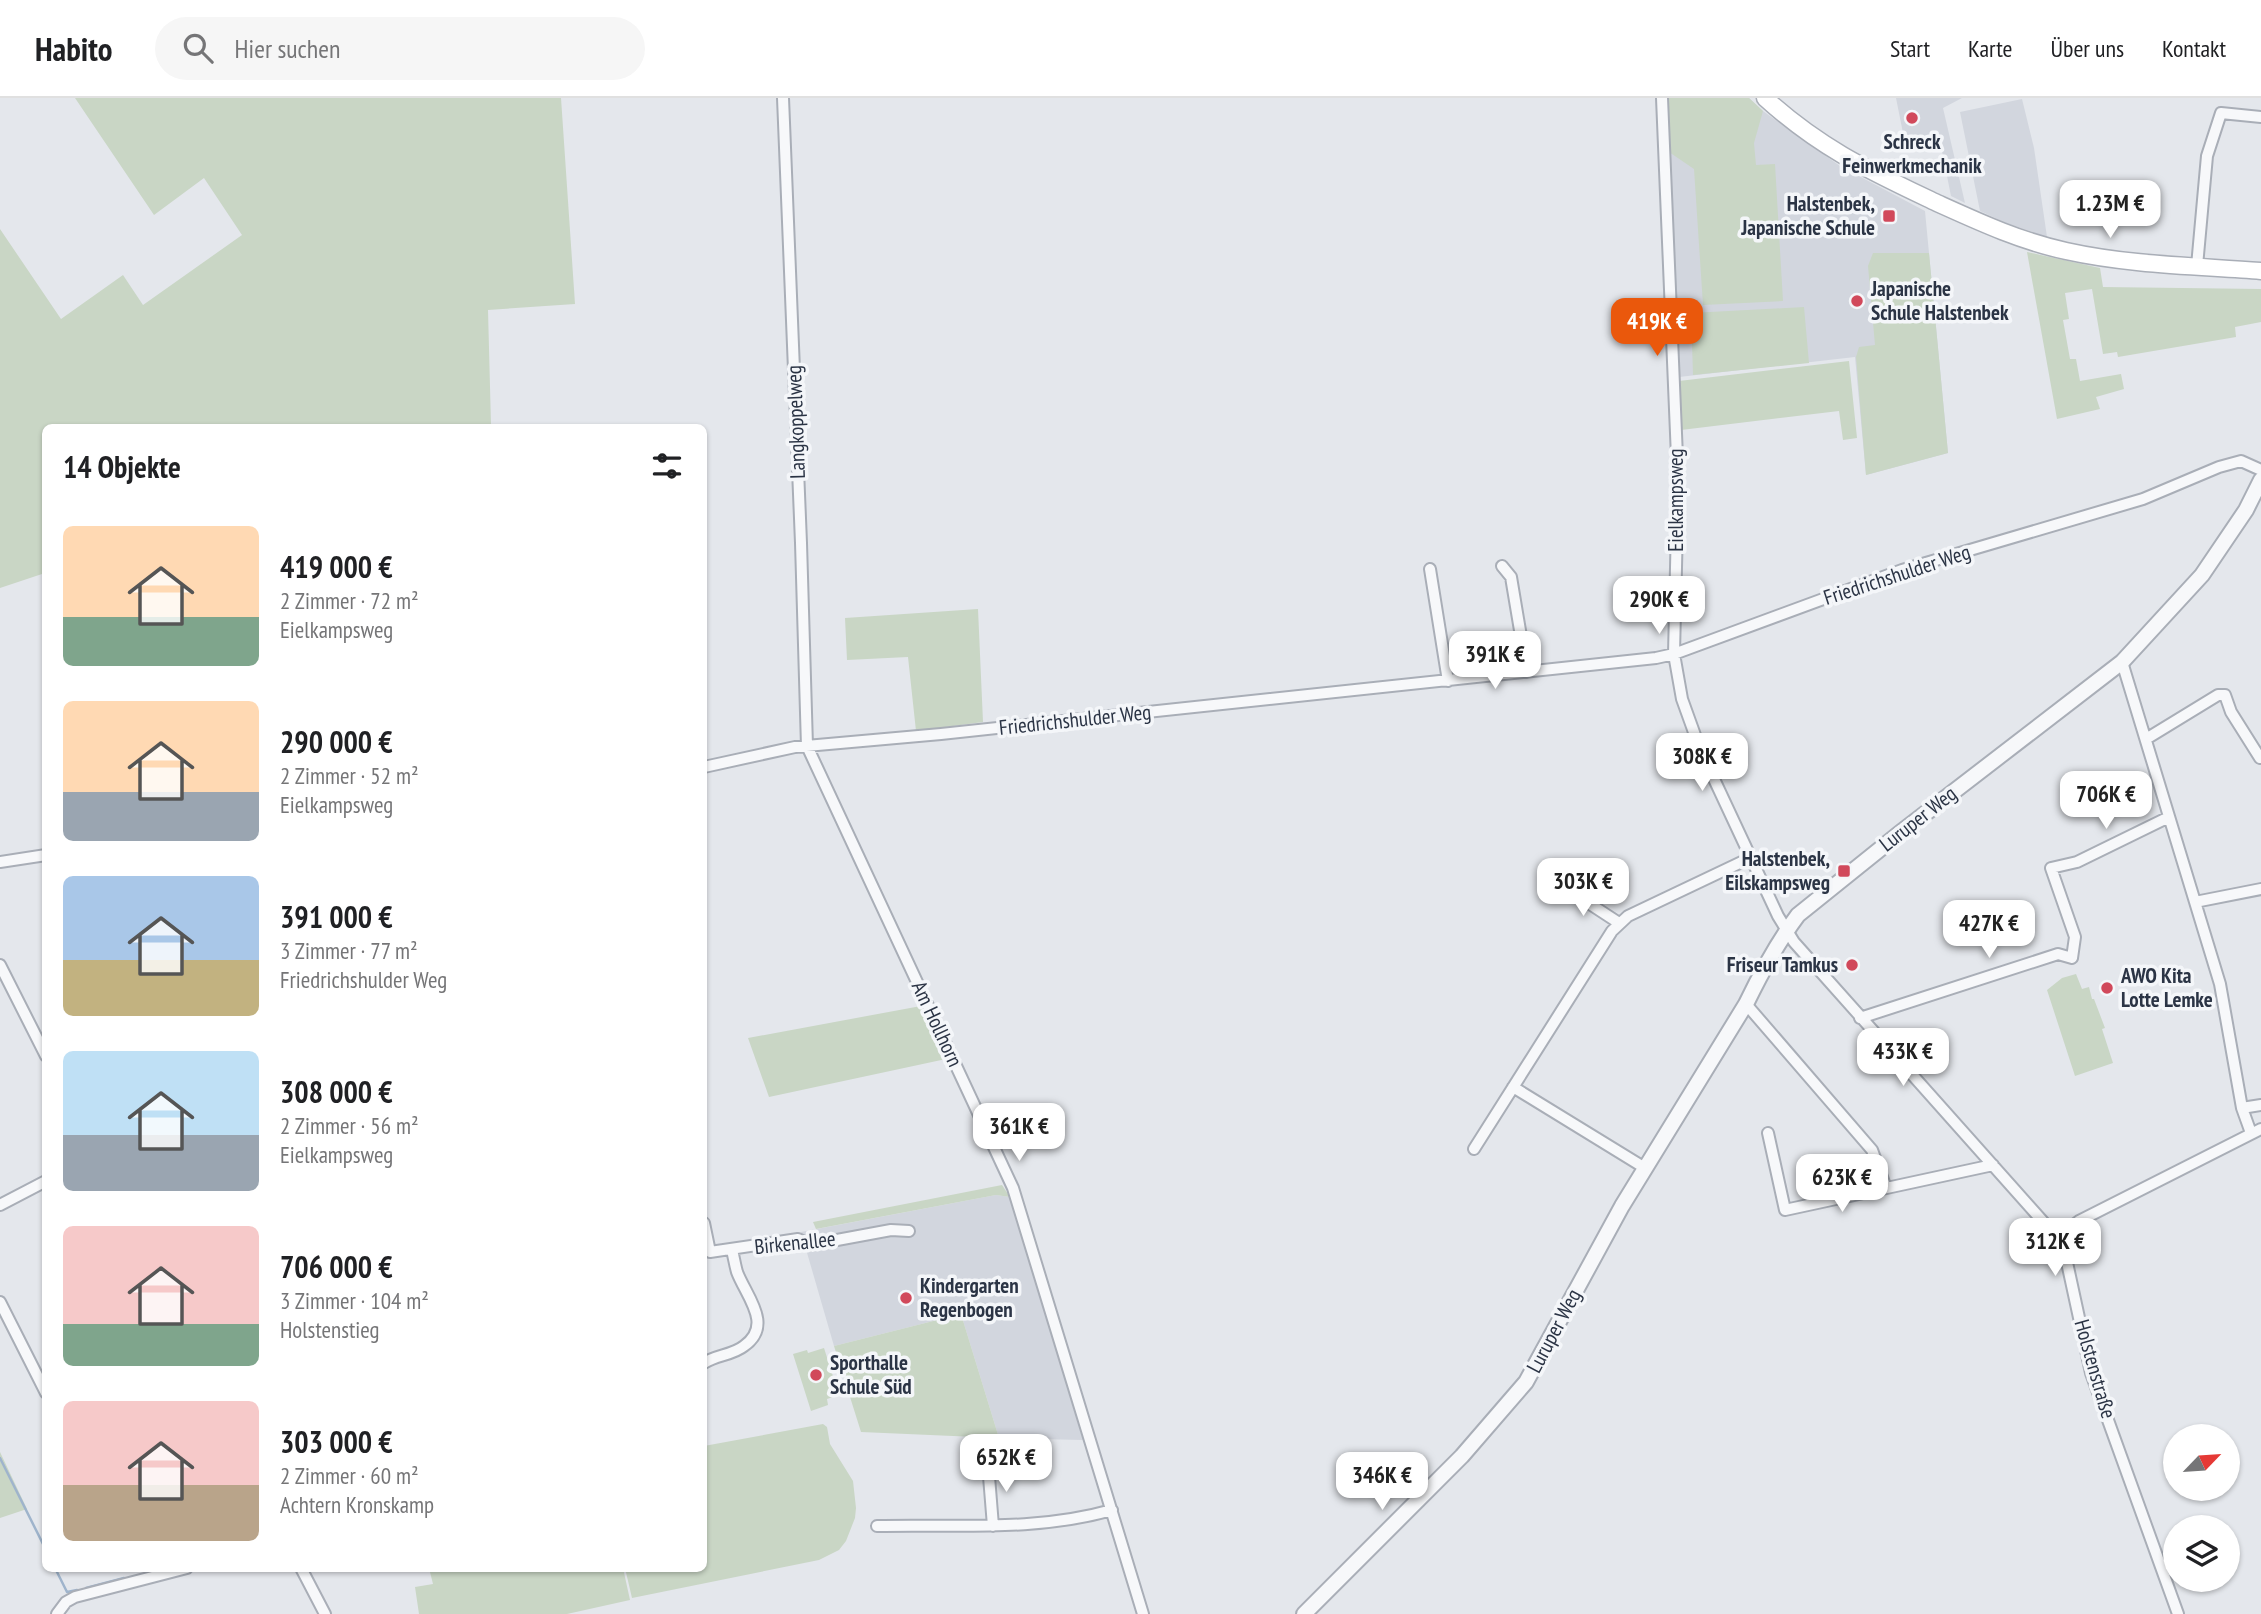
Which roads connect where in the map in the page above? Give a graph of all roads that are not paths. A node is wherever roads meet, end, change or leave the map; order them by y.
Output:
1 (783, 98) edge
2 (1662, 98) edge
3 (1765, 98) edge
4 (2261, 117) edge
5 (2197, 266) junction
6 (2261, 271) edge
7 (2261, 470) edge
8 (2261, 480) edge
9 (1502, 566) dead end
10 (1430, 569) dead end
11 (1674, 654) junction
12 (2122, 662) junction
13 (1527, 672) junction
14 (1448, 681) junction
15 (2146, 739) junction
16 (807, 746) junction
17 (2260, 758) edge
18 (707, 766) edge
19 (2169, 817) junction
20 (42, 856) edge
21 (1749, 858) junction
22 (0, 862) edge
23 (1564, 887) dead end
24 (2261, 889) edge
25 (2195, 902) junction
26 (1619, 923) junction
27 (1787, 930) junction
28 (0, 965) edge
29 (1746, 1004) junction
30 (1860, 1018) junction
31 (42, 1048) edge
32 (1513, 1087) junction
33 (2261, 1105) edge
34 (2242, 1108) junction
35 (2256, 1131) edge
36 (1768, 1133) dead end
37 (1474, 1149) dead end
38 (1993, 1165) junction
39 (1645, 1168) junction
40 (42, 1183) edge
41 (1886, 1188) junction
42 (0, 1205) edge
43 (909, 1231) dead end
44 (2058, 1237) junction
45 (733, 1251) junction
46 (707, 1253) edge
47 (0, 1302) edge
48 (707, 1362) edge
49 (42, 1385) edge
50 (1020, 1463) dead end
51 (1112, 1510) junction
52 (877, 1526) dead end
53 (993, 1526) junction
54 (135, 1572) edge
55 (171, 1572) edge
56 (303, 1572) edge
57 (139, 1580) junction
58 (57, 1614) edge
59 (325, 1614) edge
60 (1143, 1614) edge
61 (1304, 1614) edge
62 (2178, 1614) edge

1 - 16 street, Langkoppelweg
2 - 11 street, Eielkampsweg
3 - 5 main road
4 - 5 street
5 - 6 main road
7 - 11 street, Friedrichshulder Weg
8 - 12 street, Luruper Weg
9 - 13 street
10 - 14 street
11 - 13 street, Friedrichshulder Weg
11 - 21 street, Eielkampsweg
12 - 15 street
12 - 27 street, Luruper Weg
13 - 14 street, Friedrichshulder Weg
14 - 16 street, Friedrichshulder Weg
15 - 17 street
15 - 19 street
16 - 18 street, Friedrichshulder Weg
16 - 51 street, Am Hollhorn
19 - 25 street
19 - 30 street
20 - 22 street
21 - 26 street
21 - 27 street, Eielkampsweg
23 - 26 street
24 - 25 street
25 - 34 street
26 - 32 street
27 - 29 street, Luruper Weg
27 - 30 street, Eielkampsweg
28 - 31 street
29 - 39 street, Luruper Weg
29 - 41 street
30 - 38 street, Eielkampsweg
32 - 37 street
32 - 39 street
33 - 34 street
34 - 35 street
35 - 44 street
36 - 41 street
38 - 41 street
38 - 44 street, Eielkampsweg
39 - 61 street, Luruper Weg
40 - 42 street
43 - 45 street, Birkenallee
44 - 62 street, Holstenstraße
45 - 46 street, Birkenallee
45 - 48 street
47 - 49 street
50 - 53 street
51 - 53 street
51 - 60 street, Am Hollhorn
52 - 53 street
54 - 57 street
55 - 57 street
56 - 59 street
57 - 58 street

